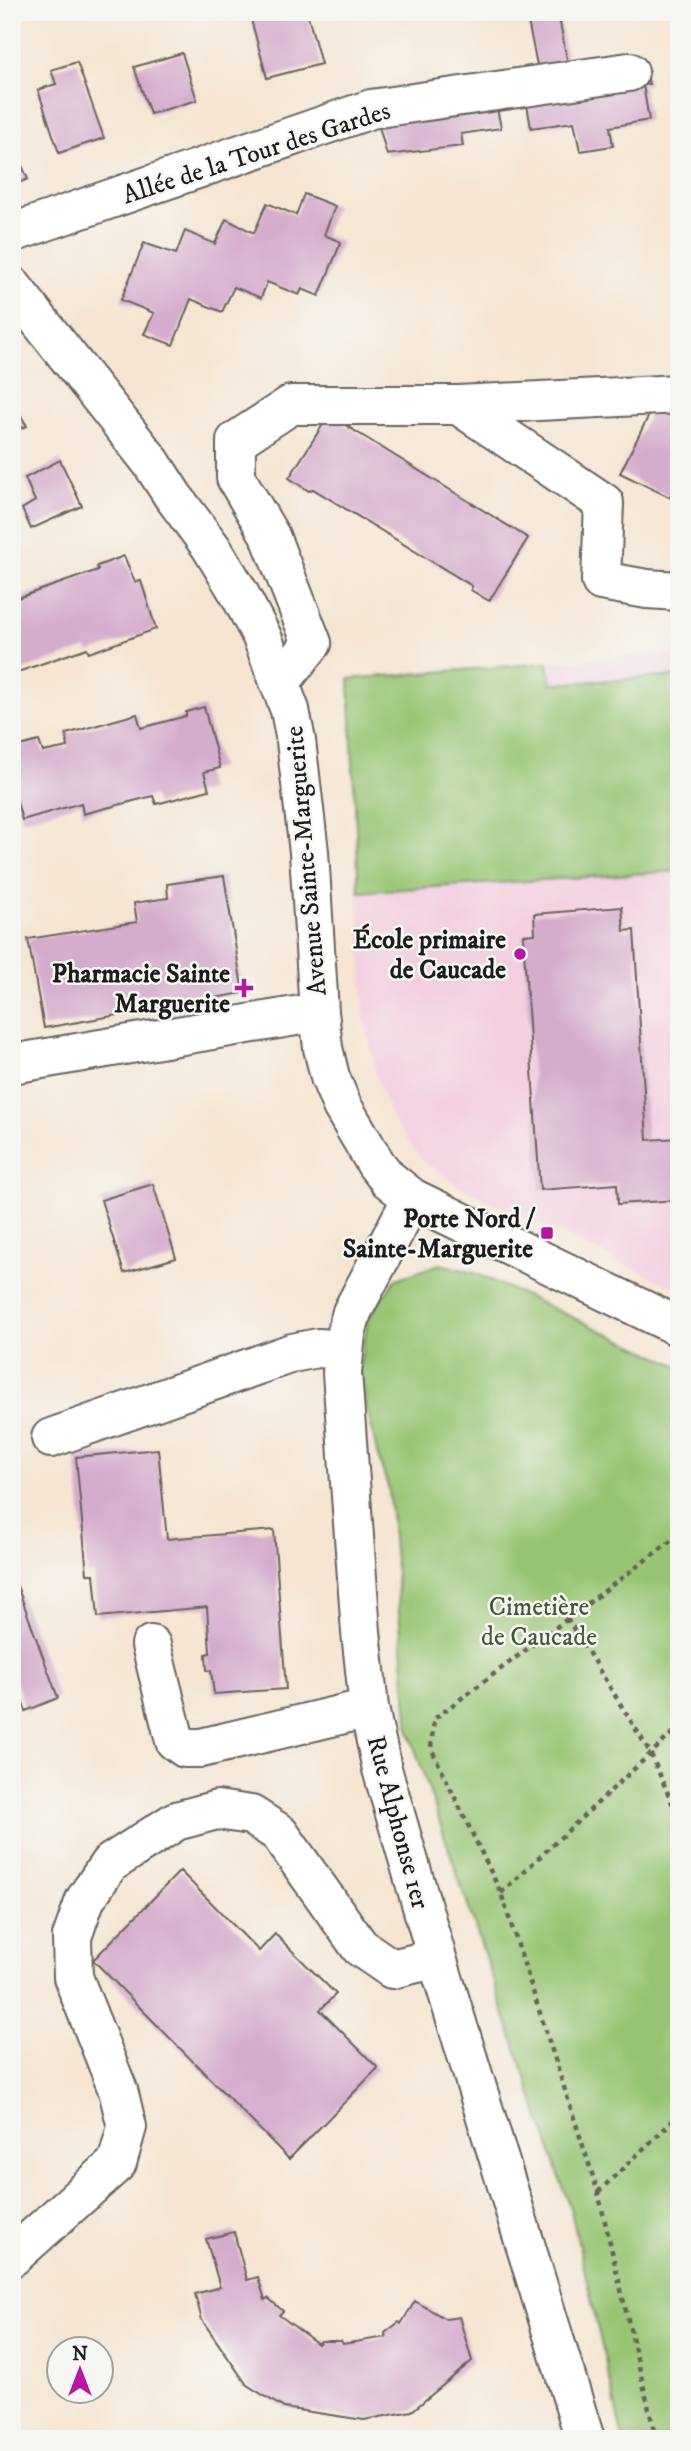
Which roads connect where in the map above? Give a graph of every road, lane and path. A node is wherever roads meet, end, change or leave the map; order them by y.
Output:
1 (629, 72) dead end
2 (12, 233) edge
3 (12, 286) edge
4 (679, 394) edge
5 (458, 405) junction
6 (679, 591) edge
7 (280, 682) junction
8 (319, 1012) junction
9 (12, 1064) edge
10 (412, 1198) junction
11 (679, 1327) edge
12 (344, 1350) junction
13 (51, 1438) dead end
14 (679, 1535) edge
15 (567, 1618) junction
16 (151, 1644) dead end
17 (369, 1708) junction
18 (679, 1727) edge
19 (650, 1752) junction
20 (679, 1819) edge
21 (502, 1893) junction
22 (437, 1958) junction
23 (679, 2115) edge
24 (598, 2192) junction
25 (12, 2257) edge
26 (580, 2437) edge
27 (656, 2439) edge

1 - 2 street, Allée de la Tour des Gardes
3 - 7 street, Avenue Sainte-Marguerite
4 - 5 street
5 - 6 street
5 - 7 street
7 - 8 street, Avenue Sainte-Marguerite
8 - 9 street
8 - 10 street, Avenue Sainte-Marguerite
10 - 11 street, Avenue Sainte-Marguerite
10 - 12 street, Rue Alphonse 1er
12 - 13 street
12 - 17 street, Rue Alphonse 1er
14 - 15 path
15 - 19 path
15 - 21 path
16 - 17 street
17 - 22 street, Rue Alphonse 1er
18 - 19 path
19 - 20 path
19 - 21 path
21 - 24 path
22 - 25 street
22 - 26 street, Rue Alphonse 1er
23 - 24 path
24 - 27 path

